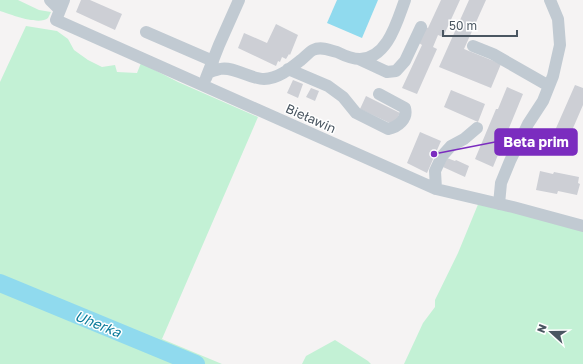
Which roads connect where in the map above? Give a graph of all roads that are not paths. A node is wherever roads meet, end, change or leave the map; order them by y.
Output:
1 (50, 0) edge
2 (239, 0) edge
3 (405, 0) edge
4 (550, 0) edge
5 (62, 5) edge
6 (421, 27) dead end
7 (146, 32) dead end
8 (473, 46) dead end
9 (359, 59) junction
10 (211, 67) junction
11 (288, 69) junction
12 (203, 86) junction
13 (549, 86) junction
14 (379, 94) dead end
15 (477, 128) dead end
16 (436, 189) junction
17 (499, 204) junction
18 (583, 226) edge

1 - 5 street
2 - 10 street
3 - 9 street
4 - 13 street
5 - 12 street, Bieławin
6 - 9 street
7 - 10 street
8 - 13 street
9 - 11 street
10 - 11 street
10 - 12 street
11 - 14 street
12 - 16 street, Bieławin
13 - 17 street
15 - 16 street
16 - 17 street, Bieławin
17 - 18 street, Bieławin

